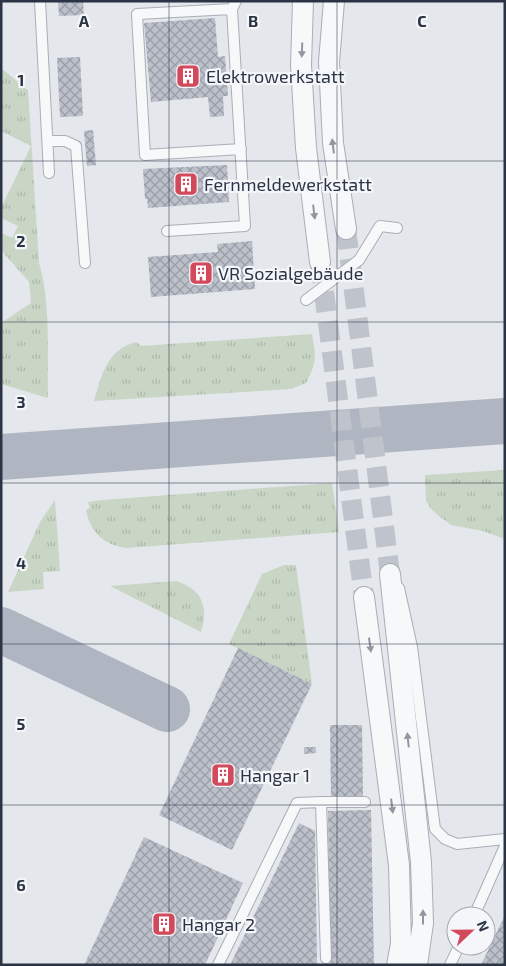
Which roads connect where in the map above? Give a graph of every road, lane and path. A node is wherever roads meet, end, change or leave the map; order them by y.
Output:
1 (40, 1) edge
2 (304, 1) edge
3 (334, 1) edge
4 (234, 5) edge
5 (48, 141) junction
6 (241, 149) junction
7 (49, 173) dead end
8 (397, 228) dead end
9 (346, 229) tunnel mouth
10 (167, 231) dead end
11 (85, 262) dead end
12 (320, 262) tunnel mouth
13 (306, 300) dead end
14 (390, 574) joint
15 (364, 597) tunnel mouth
16 (321, 802) junction
17 (365, 802) dead end
18 (505, 839) edge
19 (505, 846) edge
20 (478, 906) edge
21 (326, 958) dead end
22 (218, 965) edge
23 (398, 965) edge
24 (417, 965) edge

1 - 5 lane
2 -> 12 street
9 -> 3 street
4 - 6 lane
4 - 6 lane
5 - 7 lane
5 - 11 lane
6 - 10 lane
8 - 13 lane
14 - 18 lane
24 -> 14 street
15 -> 23 street
16 - 17 lane
16 - 21 lane
16 - 22 lane
19 - 20 lane

